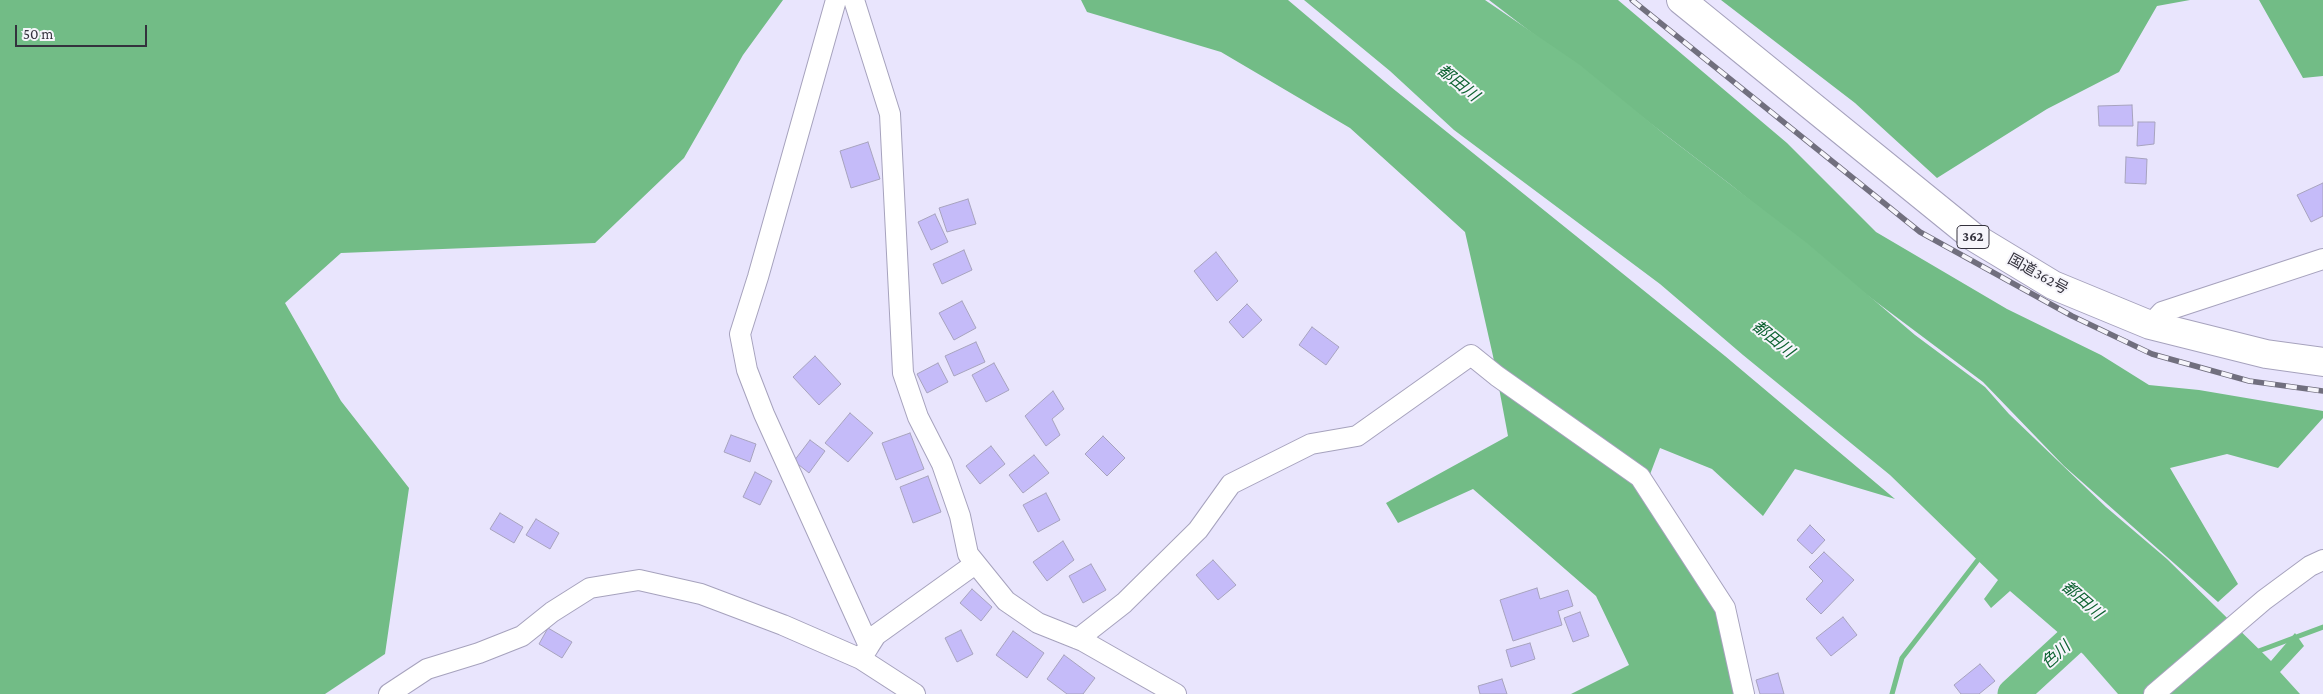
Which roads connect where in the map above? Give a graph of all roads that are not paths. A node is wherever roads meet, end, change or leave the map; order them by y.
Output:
1 (836, 0) edge
2 (854, 0) edge
3 (1681, 0) edge
4 (2323, 259) edge
5 (2150, 325) junction
6 (2323, 362) edge
7 (2323, 560) edge
8 (975, 564) junction
9 (1078, 639) junction
10 (865, 652) junction
11 (389, 694) edge
12 (915, 694) edge
13 (1176, 694) edge
14 (1744, 694) edge
15 (2154, 694) edge

1 - 10 street
2 - 8 street
3 - 5 highway, 国道362号 / 362
4 - 5 street
5 - 6 highway, 国道362号 / 362
7 - 15 street
8 - 9 street
8 - 10 street
9 - 13 street
9 - 14 street
10 - 11 street
10 - 12 street

